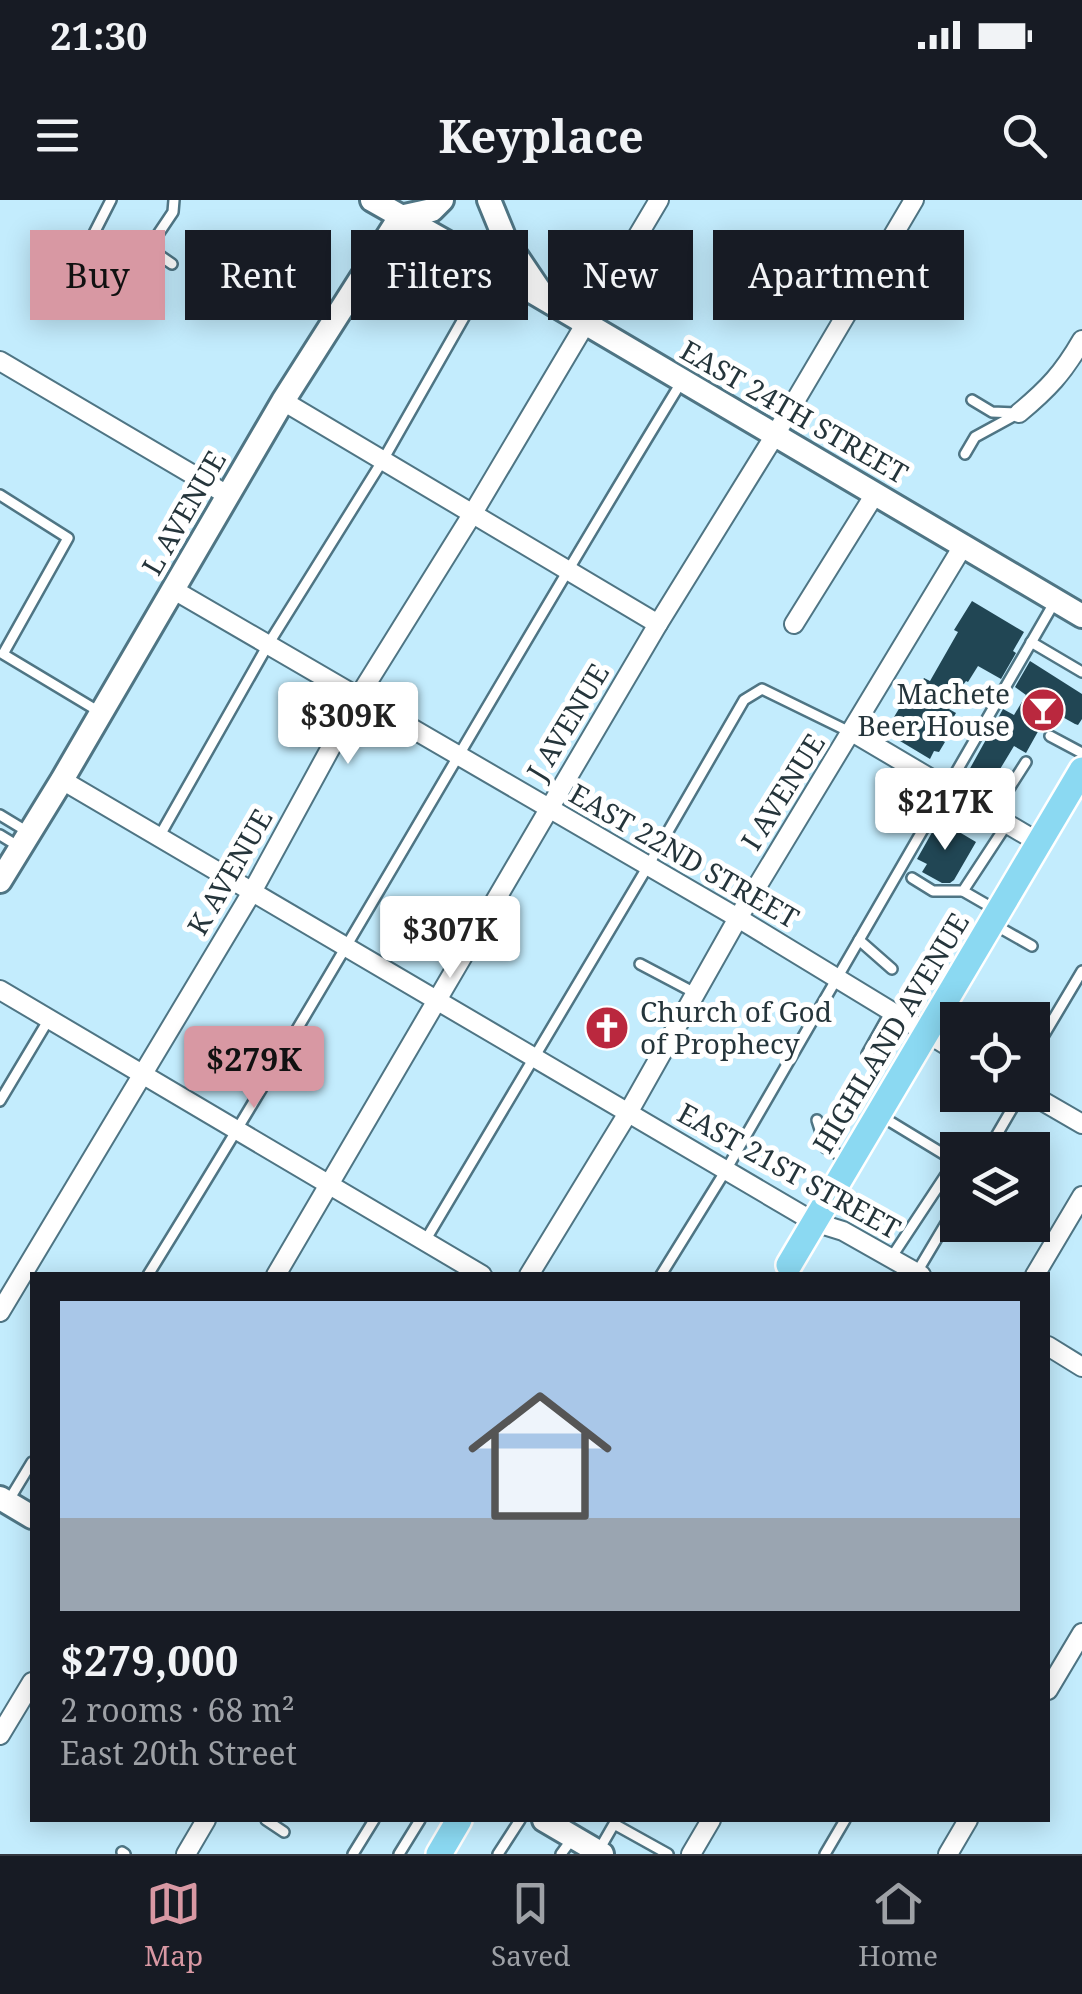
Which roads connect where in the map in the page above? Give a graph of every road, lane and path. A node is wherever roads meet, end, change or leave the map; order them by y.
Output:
1 (111, 200) edge
2 (174, 200) edge
3 (372, 200) edge
4 (442, 200) edge
5 (489, 200) edge
6 (659, 200) edge
7 (914, 200) edge
8 (400, 217) junction
9 (96, 230) edge
10 (162, 230) edge
11 (423, 230) edge
12 (165, 259) edge
13 (172, 264) dead end
14 (528, 290) edge
15 (547, 301) junction
16 (463, 320) edge
17 (585, 323) junction
18 (1082, 340) edge
19 (0, 361) edge
20 (682, 381) junction
21 (972, 400) dead end
22 (283, 401) junction
23 (1019, 412) junction
24 (775, 435) junction
25 (965, 454) dead end
26 (384, 460) junction
27 (875, 494) junction
28 (0, 495) edge
29 (229, 496) junction
30 (473, 514) junction
31 (963, 546) junction
32 (567, 570) junction
33 (174, 590) junction
34 (1056, 600) junction
35 (1082, 616) edge
36 (658, 624) junction
37 (794, 624) dead end
38 (1032, 642) junction
39 (269, 643) junction
40 (2, 654) edge
41 (1082, 672) edge
42 (359, 696) junction
43 (100, 712) junction
44 (852, 732) junction
45 (1050, 736) dead end
46 (1082, 753) edge
47 (457, 756) junction
48 (1026, 762) dead end
49 (1082, 770) edge
50 (62, 780) junction
51 (948, 789) junction
52 (548, 809) junction
53 (0, 815) edge
54 (1000, 819) junction
55 (159, 837) junction
56 (16, 838) edge
57 (1038, 842) junction
58 (648, 866) junction
59 (912, 878) dead end
60 (0, 881) edge
61 (963, 891) junction
62 (252, 892) junction
63 (994, 917) junction
64 (738, 918) junction
65 (859, 940) junction
66 (1032, 946) dead end
67 (346, 947) junction
68 (640, 964) dead end
69 (892, 968) dead end
70 (1082, 971) edge
71 (837, 977) junction
72 (0, 990) edge
73 (695, 993) junction
74 (438, 1001) junction
75 (891, 1011) junction
76 (48, 1019) junction
77 (1050, 1025) edge
78 (926, 1034) junction
79 (940, 1042) edge
80 (867, 1054) dead end
81 (534, 1058) junction
82 (144, 1074) junction
83 (0, 1100) edge
84 (1050, 1105) edge
85 (628, 1112) junction
86 (879, 1114) junction
87 (817, 1120) dead end
88 (1082, 1124) edge
89 (238, 1130) junction
90 (851, 1161) junction
91 (726, 1170) junction
92 (330, 1185) junction
93 (1082, 1196) edge
94 (814, 1222) junction
95 (940, 1236) edge
96 (424, 1241) junction
97 (891, 1258) junction
98 (786, 1270) edge
99 (150, 1272) edge
100 (278, 1272) edge
101 (477, 1272) edge
102 (531, 1272) edge
103 (663, 1272) edge
104 (916, 1272) edge
105 (920, 1272) edge
106 (1037, 1272) edge
107 (0, 1312) edge
108 (1050, 1347) edge
109 (1082, 1367) edge
110 (30, 1465) edge
111 (4, 1500) edge
112 (30, 1517) edge
113 (1082, 1633) edge
114 (30, 1685) edge
115 (1050, 1687) edge
116 (0, 1735) edge
117 (205, 1822) edge
118 (269, 1822) edge
119 (373, 1822) edge
120 (419, 1822) edge
121 (458, 1822) edge
122 (519, 1822) edge
123 (547, 1822) edge
124 (710, 1822) edge
125 (844, 1822) edge
126 (962, 1822) edge
127 (284, 1832) dead end
128 (569, 1836) edge
129 (600, 1853) edge
130 (186, 1854) edge
131 (354, 1854) edge
132 (399, 1854) edge
133 (439, 1854) edge
134 (498, 1854) edge
135 (668, 1854) edge
136 (690, 1854) edge
137 (826, 1854) edge
138 (948, 1854) edge

1 - 9 lane
2 - 10 lane
3 - 8 street, EAST 24TH STREET
4 - 8 street
5 - 15 street
6 - 17 street, K AVENUE
7 - 24 street, J AVENUE
8 - 11 street, EAST 24TH STREET
8 - 22 street, L AVENUE
12 - 13 lane
14 - 15 street, EAST 24TH STREET
15 - 17 street, EAST 24TH STREET
16 - 26 lane
17 - 20 street, EAST 24TH STREET
17 - 30 street, K AVENUE
18 - 23 street
19 - 29 street
20 - 24 street, EAST 24TH STREET
20 - 32 lane
21 - 23 lane
22 - 26 street
22 - 29 street, L AVENUE
23 - 25 lane
24 - 27 street, EAST 24TH STREET
24 - 36 street, J AVENUE
26 - 30 street
26 - 39 lane
27 - 31 street, EAST 24TH STREET
27 - 37 street
28 - 40 lane
29 - 33 street, L AVENUE
30 - 32 street
30 - 42 street, K AVENUE
31 - 34 street, EAST 24TH STREET
31 - 44 street, I AVENUE
32 - 36 street
32 - 47 lane
33 - 39 street, EAST 22ND STREET
33 - 43 street, L AVENUE
34 - 35 street, EAST 24TH STREET
34 - 38 lane
36 - 52 street, J AVENUE
38 - 41 lane
38 - 51 lane
39 - 42 street, EAST 22ND STREET
39 - 55 lane
40 - 43 lane
42 - 47 street, EAST 22ND STREET
42 - 62 street, K AVENUE
43 - 50 street, L AVENUE
44 - 51 street
44 - 58 lane
44 - 64 street, I AVENUE
45 - 46 lane
47 - 52 street, EAST 22ND STREET
47 - 67 lane
48 - 54 lane
49 - 57 main road, HIGHLAND AVENUE
50 - 55 street, EAST 21ST STREET
50 - 56 street, L AVENUE
51 - 54 street
51 - 65 lane
52 - 58 street, EAST 22ND STREET
52 - 74 street, J AVENUE
53 - 56 lane
54 - 57 street
54 - 61 lane
55 - 62 street, EAST 21ST STREET
56 - 60 street, L AVENUE
57 - 63 main road, HIGHLAND AVENUE
58 - 64 street, EAST 22ND STREET
58 - 81 lane
59 - 61 lane
61 - 63 lane
62 - 67 street, EAST 21ST STREET
62 - 82 street, K AVENUE
63 - 66 lane
63 - 78 main road, HIGHLAND AVENUE
64 - 71 street, EAST 22ND STREET
64 - 73 street, I AVENUE
65 - 69 lane
65 - 71 lane
67 - 74 street, EAST 21ST STREET
67 - 89 lane
68 - 73 lane
70 - 77 lane
71 - 75 street, EAST 22ND STREET
71 - 91 lane
72 - 76 street
73 - 85 street, I AVENUE
74 - 81 street, EAST 21ST STREET
74 - 92 street, J AVENUE
75 - 78 street, EAST 22ND STREET
75 - 80 lane
76 - 82 street
76 - 83 lane
78 - 79 street, EAST 22ND STREET
78 - 86 main road, HIGHLAND AVENUE
81 - 85 street, EAST 21ST STREET
81 - 96 lane
82 - 89 street
82 - 107 street, K AVENUE
84 - 88 street
85 - 91 street, EAST 21ST STREET
85 - 102 street, I AVENUE
86 - 90 main road, HIGHLAND AVENUE
86 - 97 lane
87 - 90 lane
89 - 92 street
89 - 99 lane
90 - 94 main road, HIGHLAND AVENUE
91 - 94 street, EAST 21ST STREET
91 - 103 lane
92 - 96 street
92 - 100 street, J AVENUE
93 - 106 street
94 - 97 street, EAST 21ST STREET
94 - 98 main road, HIGHLAND AVENUE
95 - 105 lane
96 - 101 street
97 - 104 street, EAST 21ST STREET
108 - 109 street
110 - 111 lane
111 - 112 street
113 - 115 street
114 - 116 street
117 - 130 street
118 - 127 lane
119 - 131 lane
120 - 132 lane
121 - 133 main road
122 - 134 lane
123 - 128 street
124 - 136 street
125 - 137 lane
126 - 138 street
128 - 129 street
129 - 135 lane

